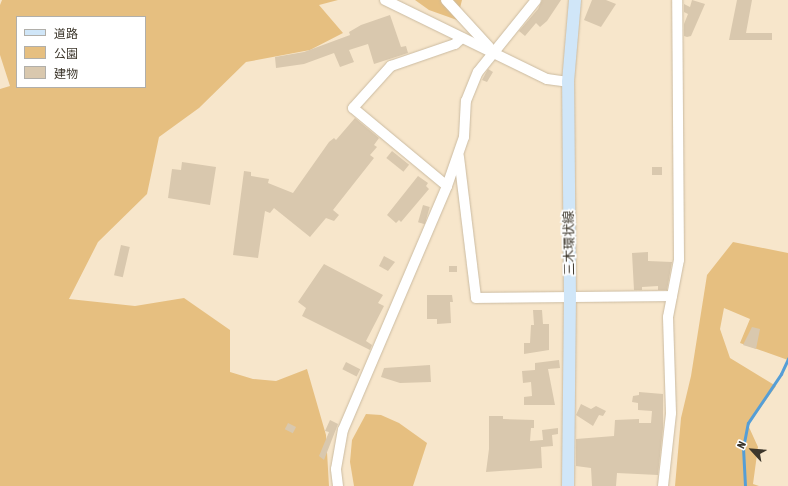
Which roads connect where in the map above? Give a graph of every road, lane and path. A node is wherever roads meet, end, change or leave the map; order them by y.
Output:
1 (385, 0) edge
2 (446, 0) edge
3 (536, 0) edge
4 (575, 0) edge
5 (677, 0) edge
6 (462, 38) junction
7 (494, 53) junction
8 (568, 82) junction
9 (458, 155) junction
10 (447, 186) junction
11 (672, 296) junction
12 (570, 299) junction
13 (338, 486) edge
14 (568, 486) edge
15 (663, 486) edge

1 - 6 street
2 - 7 street
3 - 7 street
4 - 8 main road, 三木環状線
5 - 11 street
6 - 7 street
6 - 10 street
7 - 8 street
7 - 9 street
8 - 12 main road, 三木環状線
9 - 10 street
9 - 12 street
10 - 13 street
11 - 12 street
11 - 15 street
12 - 14 main road, 三木環状線

